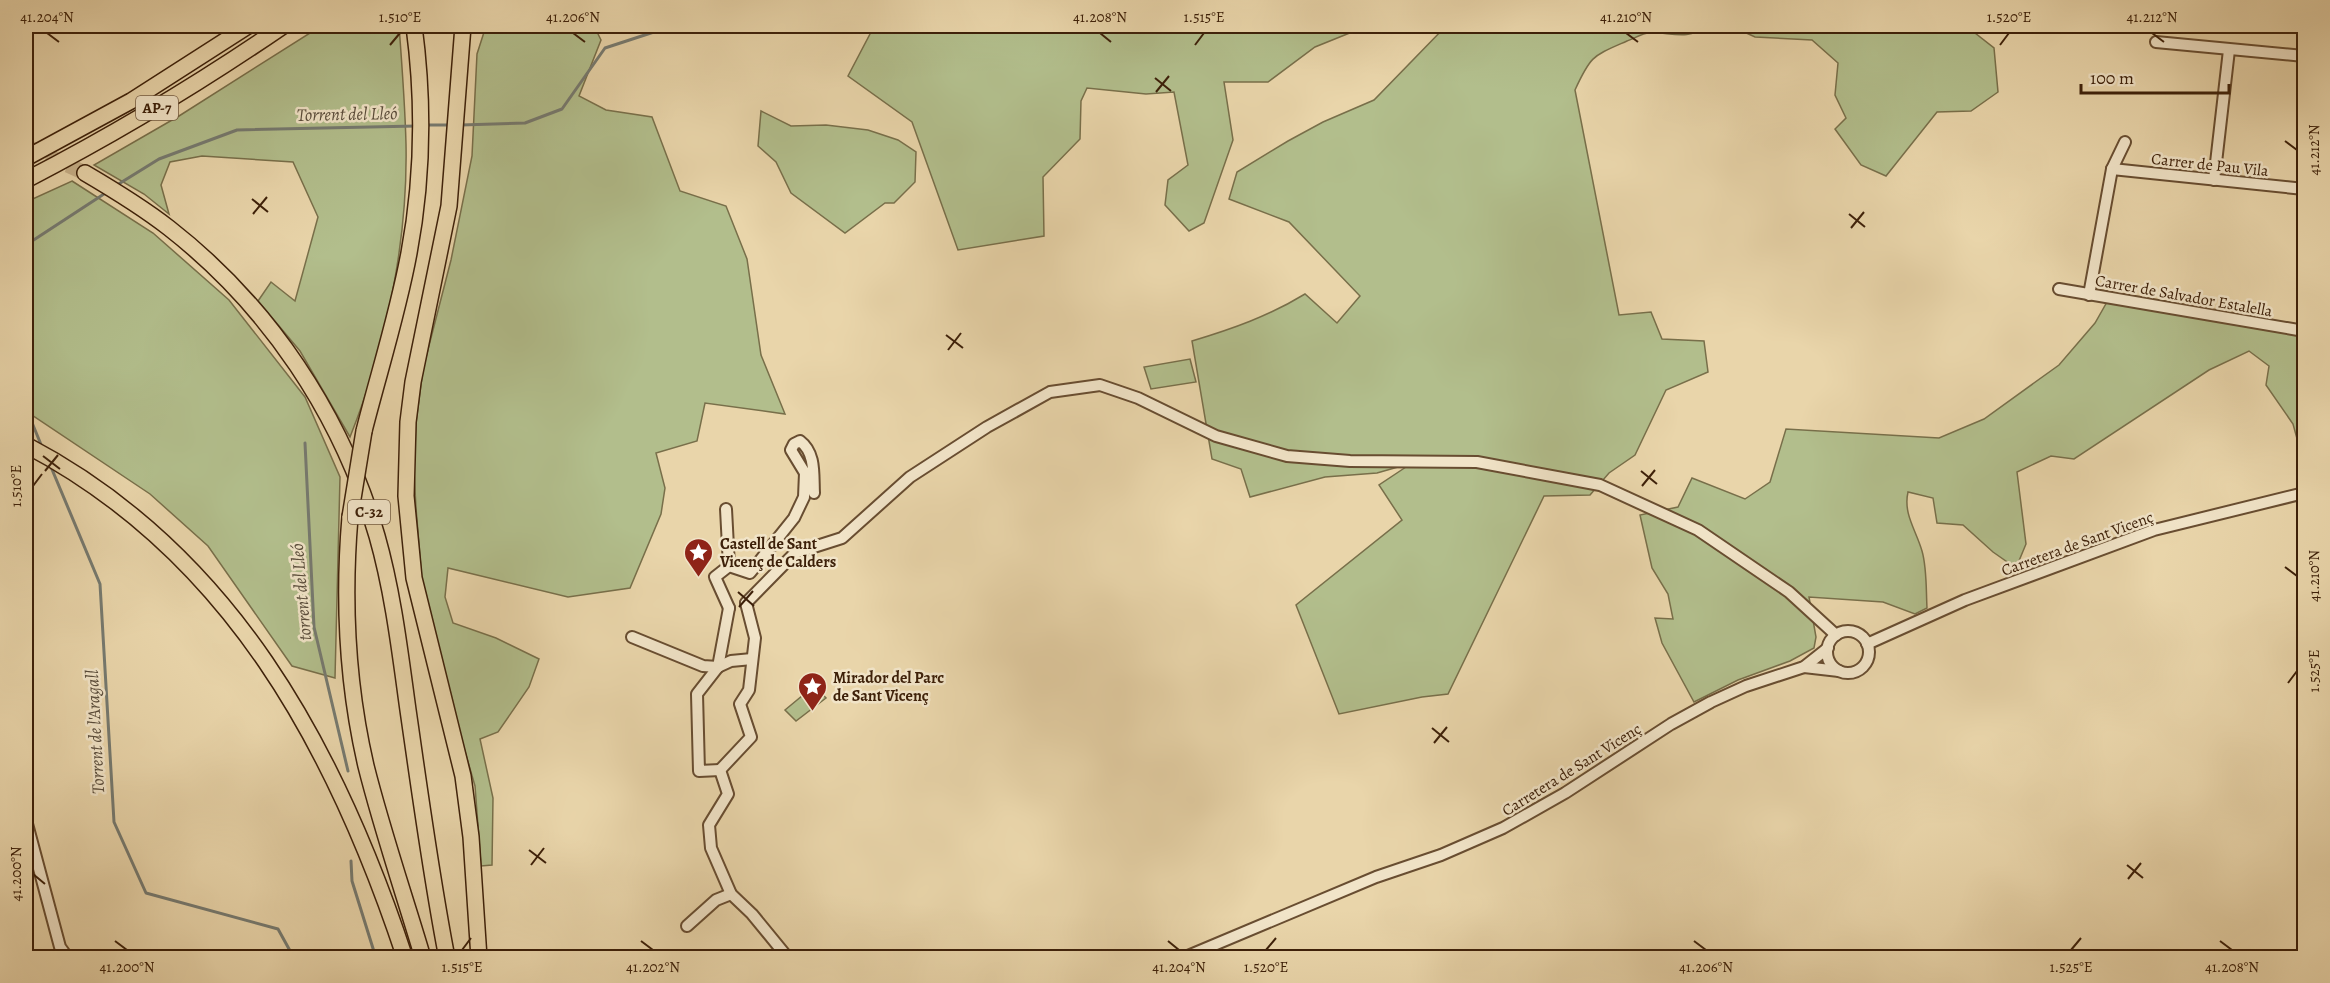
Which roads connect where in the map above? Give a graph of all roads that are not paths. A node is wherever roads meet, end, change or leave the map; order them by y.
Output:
1 (248, 26) edge
2 (283, 26) edge
3 (414, 26) edge
4 (463, 26) edge
5 (2156, 42) dead end
6 (2229, 50) junction
7 (2304, 56) edge
8 (2125, 142) dead end
9 (26, 158) edge
10 (2112, 169) junction
11 (85, 173) tunnel mouth
12 (26, 180) edge
13 (2214, 180) junction
14 (2304, 189) edge
15 (2059, 289) dead end
16 (2089, 294) junction
17 (2304, 331) edge
18 (26, 445) edge
19 (813, 493) dead end
20 (2304, 493) edge
21 (726, 509) dead end
22 (729, 566) junction
23 (746, 603) junction
24 (729, 608) junction
25 (1836, 635) junction
26 (632, 637) dead end
27 (1867, 644) junction
28 (1828, 648) junction
29 (752, 659) junction
30 (718, 667) junction
31 (1804, 667) junction
32 (1839, 671) junction
33 (720, 770) junction
34 (26, 819) edge
35 (731, 894) junction
36 (687, 926) dead end
37 (68, 957) edge
38 (405, 957) edge
39 (423, 957) edge
40 (447, 957) edge
41 (479, 957) edge
42 (788, 957) edge
43 (1183, 957) edge

1 - 9 highway, AP-7
2 - 12 highway, AP-7
3 - 39 highway, C-32, bridge
4 - 41 highway, C-32
5 - 6 street
6 - 7 street
6 - 13 street
8 - 10 street
10 - 13 street, Carrer de Pau Vila
10 - 16 street
11 - 40 highway, C-32
13 - 14 street, Carrer de Pau Vila
15 - 16 street, Carrer de Salvador Estalella
16 - 17 street, Carrer de Salvador Estalella
18 - 38 highway
19 - 22 street
20 - 27 street, Carretera de Sant Vicenç
21 - 22 street
22 - 24 street
23 - 24 street
23 - 25 street
23 - 29 street
24 - 30 street
25 - 27 street
25 - 28 street
26 - 30 street
27 - 32 street
28 - 31 street, Carretera de Sant Vicenç
28 - 32 street
29 - 30 street
29 - 33 street
30 - 33 street
31 - 32 street, Carretera de Sant Vicenç
31 - 43 street, Carretera de Sant Vicenç
33 - 35 street
34 - 37 street
35 - 36 street
35 - 42 street

